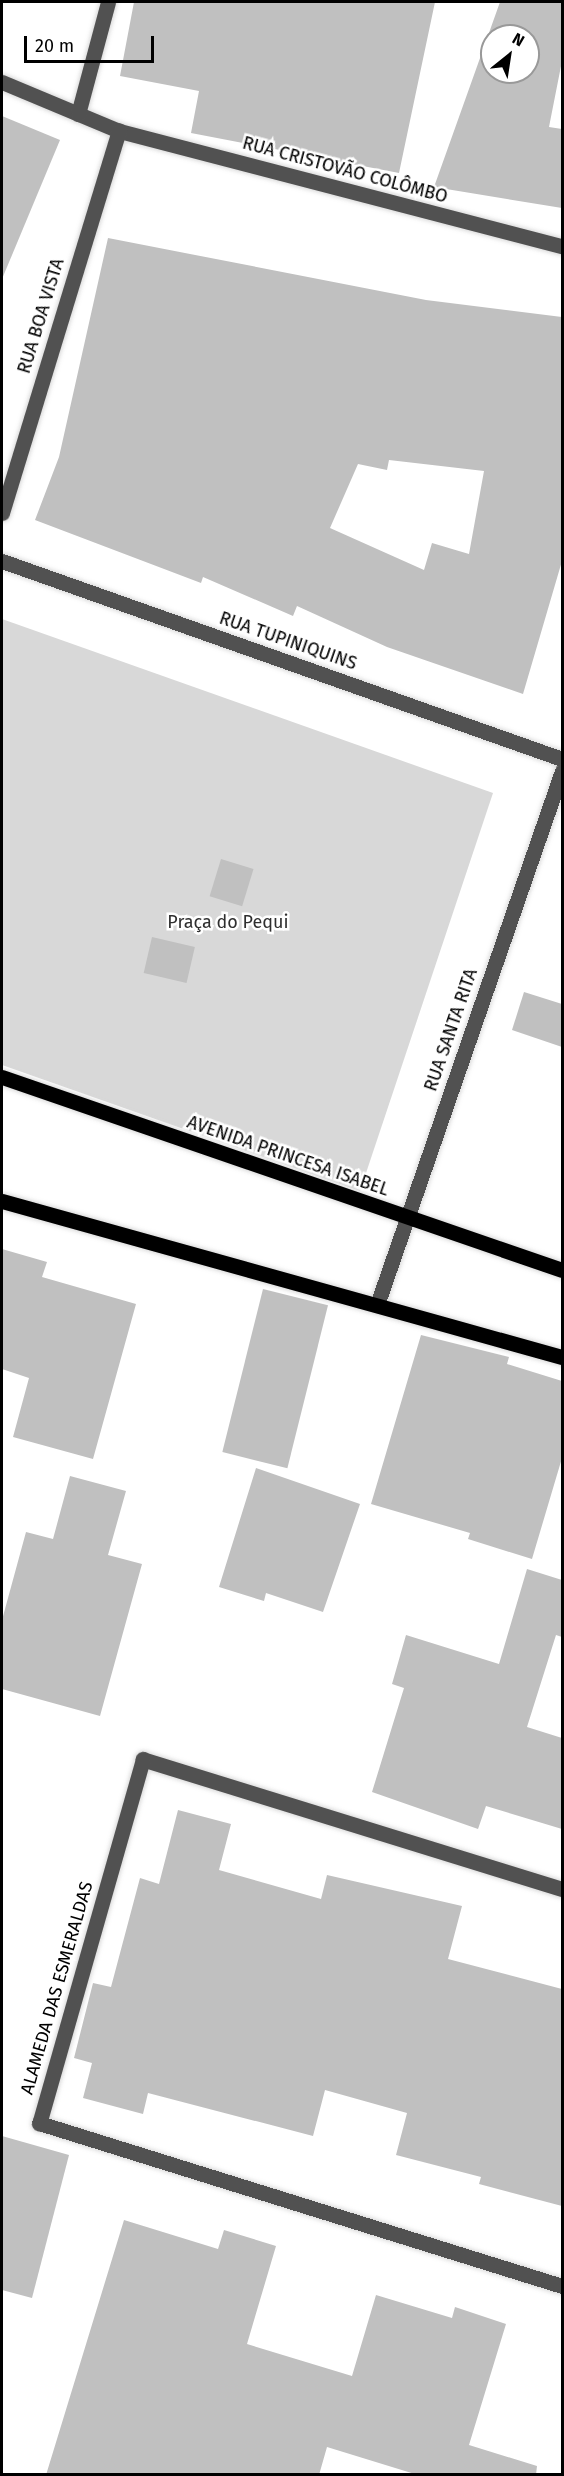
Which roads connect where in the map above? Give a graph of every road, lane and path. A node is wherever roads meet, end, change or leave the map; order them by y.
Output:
1 (108, 2) edge
2 (2, 82) edge
3 (78, 114) junction
4 (118, 131) junction
5 (562, 246) edge
6 (2, 513) edge
7 (2, 561) edge
8 (562, 759) edge
9 (562, 771) edge
10 (2, 1077) edge
11 (2, 1201) edge
12 (406, 1217) junction
13 (562, 1270) edge
14 (378, 1302) junction
15 (562, 1357) edge
16 (562, 1889) edge
17 (562, 2286) edge

1 - 3 street
2 - 3 street, RUA CRISTOVÃO COLÔMBO
3 - 4 street, RUA CRISTOVÃO COLÔMBO
4 - 5 street, RUA CRISTOVÃO COLÔMBO
4 - 6 street, RUA BOA VISTA
7 - 8 street, RUA TUPINIQUINS
9 - 12 street, RUA SANTA RITA
10 - 12 main road, AVENIDA PRINCESA ISABEL
11 - 14 main road
12 - 13 main road, AVENIDA PRINCESA ISABEL
12 - 14 street, RUA SANTA RITA
14 - 15 main road
16 - 17 street, ALAMEDA DAS ESMERALDAS

